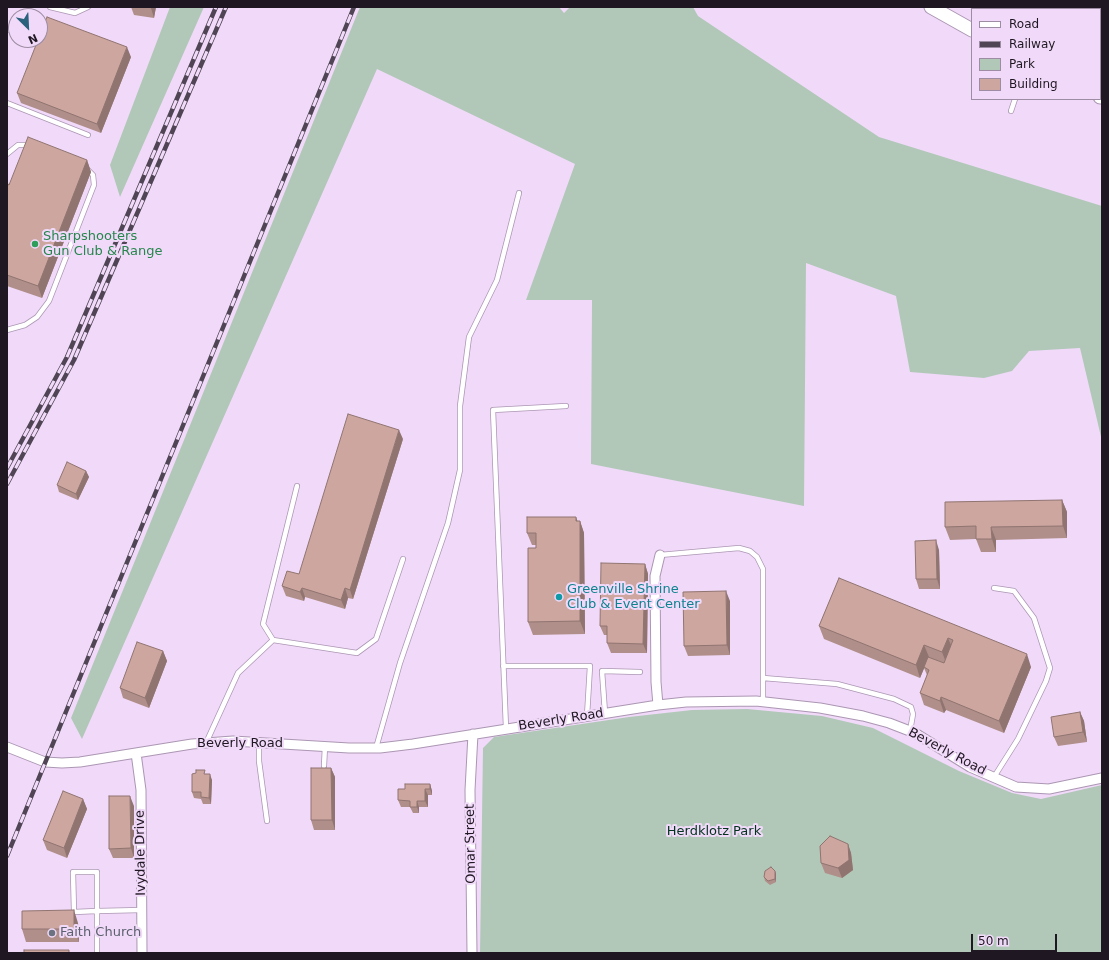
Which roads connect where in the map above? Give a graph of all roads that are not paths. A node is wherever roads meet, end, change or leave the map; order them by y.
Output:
1 (50, 7) edge
2 (88, 7) edge
3 (931, 7) edge
4 (971, 29) edge
5 (1015, 100) edge
6 (7, 103) edge
7 (1011, 111) dead end
8 (88, 135) dead end
9 (34, 147) edge
10 (7, 154) edge
11 (80, 165) edge
12 (519, 193) dead end
13 (7, 330) edge
14 (566, 406) dead end
15 (297, 486) dead end
16 (660, 555) joint
17 (403, 559) dead end
18 (994, 588) dead end
19 (273, 640) junction
20 (503, 666) junction
21 (640, 672) dead end
22 (763, 678) junction
23 (764, 702) junction
24 (658, 705) junction
25 (605, 713) junction
26 (587, 716) junction
27 (506, 728) junction
28 (910, 731) junction
29 (473, 734) junction
30 (259, 742) junction
31 (206, 743) junction
32 (325, 746) junction
33 (7, 747) edge
34 (376, 748) junction
35 (136, 753) junction
36 (324, 766) edge
37 (994, 777) junction
38 (1102, 778) edge
39 (267, 821) dead end
40 (142, 910) junction
41 (97, 911) junction
42 (97, 953) edge
43 (142, 953) edge
44 (472, 953) edge

1 - 2 lane
3 - 4 street
5 - 7 lane
6 - 8 lane
9 - 10 lane
11 - 13 lane
12 - 34 lane
14 - 20 lane
15 - 19 lane
16 - 22 lane
16 - 24 street
17 - 19 lane
18 - 37 lane
19 - 31 lane
20 - 26 lane
20 - 27 lane
21 - 25 lane
22 - 23 lane
22 - 28 lane
23 - 24 street, Beverly Road
23 - 28 street, Beverly Road
24 - 25 street, Beverly Road
25 - 26 street, Beverly Road
26 - 27 street, Beverly Road
27 - 29 street, Beverly Road
28 - 37 street, Beverly Road
29 - 34 street, Beverly Road
29 - 44 street, Omar Street
30 - 31 street, Beverly Road
30 - 32 street, Beverly Road
30 - 39 lane
31 - 35 street, Beverly Road
32 - 34 street, Beverly Road
32 - 36 lane
33 - 35 street, Beverly Road
35 - 40 street, Ivydale Drive
37 - 38 street, Beverly Road
40 - 41 lane
40 - 43 street, Ivydale Drive
41 - 41 lane
41 - 42 lane

